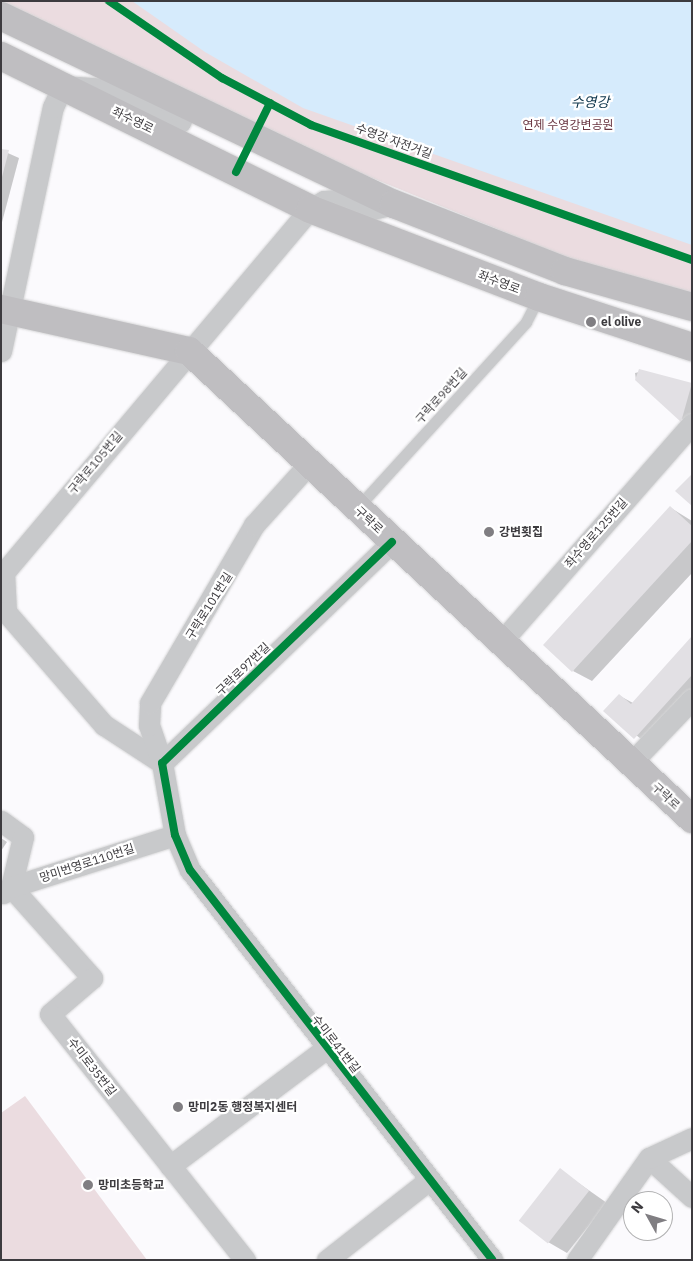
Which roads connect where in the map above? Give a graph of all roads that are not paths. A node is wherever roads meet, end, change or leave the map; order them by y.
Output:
1 (1, 16) edge
2 (1, 56) edge
3 (64, 86) junction
4 (153, 89) junction
5 (394, 204) junction
6 (310, 209) junction
7 (539, 297) junction
8 (692, 307) edge
9 (6, 310) edge
10 (692, 346) edge
11 (1, 351) edge
12 (189, 351) junction
13 (692, 424) edge
14 (309, 464) junction
15 (357, 508) junction
16 (392, 542) junction
17 (3, 574) edge
18 (501, 642) junction
19 (692, 699) edge
20 (162, 763) junction
21 (632, 763) junction
22 (692, 819) edge
23 (1, 821) edge
24 (175, 835) junction
25 (6, 891) edge
26 (325, 1048) junction
27 (692, 1138) edge
28 (649, 1158) junction
29 (170, 1166) junction
30 (429, 1180) junction
31 (692, 1197) edge
32 (245, 1260) edge
33 (327, 1260) edge
34 (492, 1260) edge
35 (577, 1260) edge

1 - 4 main road, 좌수영로
2 - 3 main road, 좌수영로
3 - 4 street, 좌수영로
3 - 6 main road, 좌수영로
3 - 9 street
4 - 5 main road, 좌수영로
5 - 6 street
5 - 8 main road, 좌수영로
6 - 7 main road, 좌수영로
6 - 12 street
7 - 10 main road, 좌수영로
7 - 15 lane, 구락로98번길
9 - 11 street
9 - 12 main road
12 - 14 main road, 구락로
12 - 17 street, 구락로105번길
13 - 18 street, 좌수영로125번길
14 - 15 main road, 구락로
14 - 20 street, 구락로101번길
15 - 16 main road, 구락로
16 - 18 main road, 구락로
16 - 20 street, 구락로97번길
17 - 20 street
18 - 21 main road, 구락로
19 - 21 street
20 - 24 street
21 - 22 main road, 구락로
23 - 25 street
24 - 25 street, 망미번영로110번길
24 - 26 street, 수미로41번길
25 - 29 street, 수미로35번길
26 - 29 street
26 - 30 street, 수미로41번길
27 - 28 street
28 - 31 street
28 - 35 street
29 - 32 street, 수미로35번길
30 - 33 street
30 - 34 street, 수미로41번길

